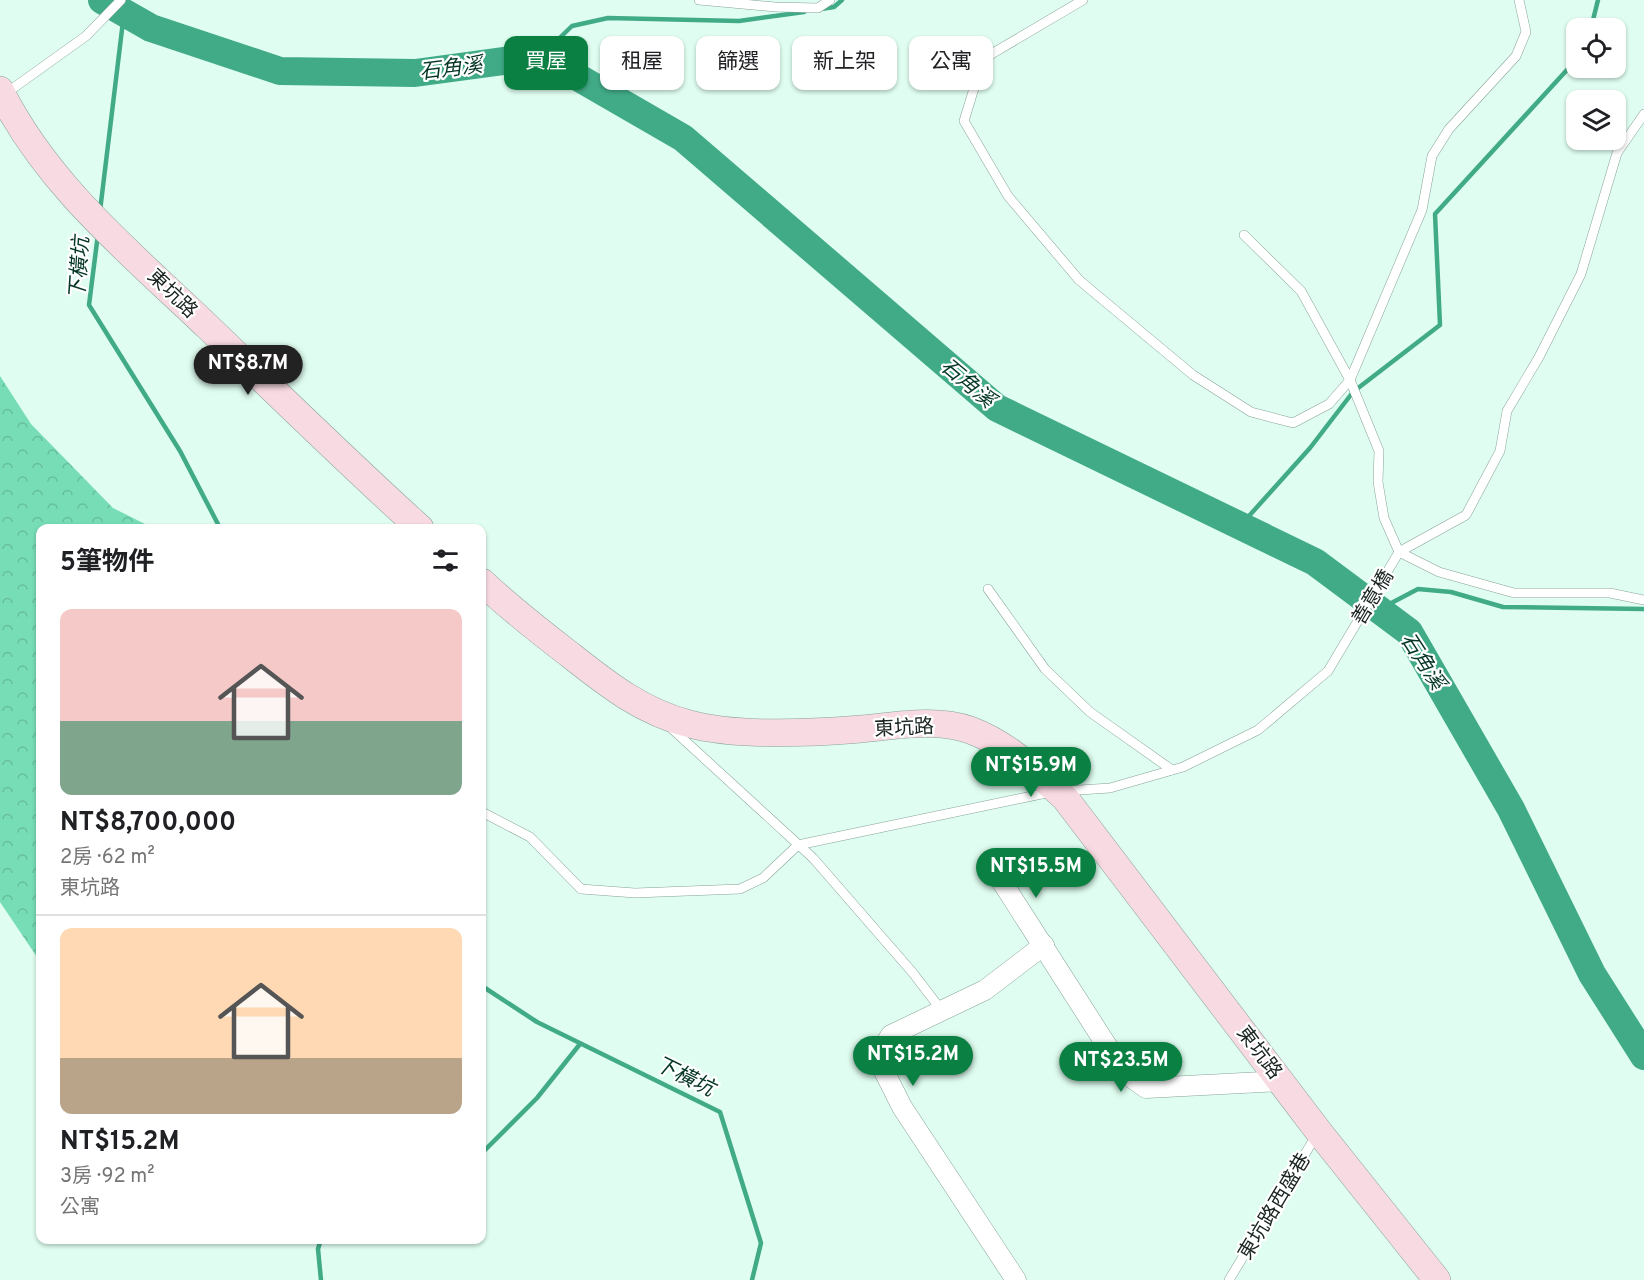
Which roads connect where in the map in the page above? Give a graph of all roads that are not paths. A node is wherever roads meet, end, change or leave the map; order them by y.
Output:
1 (121, 0) edge
2 (699, 0) edge
3 (830, 0) edge
4 (1083, 0) edge
5 (1519, 0) edge
6 (1, 93) edge
7 (1644, 114) edge
8 (1244, 235) dead end
9 (1350, 380) junction
10 (415, 524) edge
11 (1399, 552) junction
12 (486, 586) edge
13 (988, 589) dead end
14 (1644, 600) edge
15 (655, 714) junction
16 (1172, 770) junction
17 (1057, 791) junction
18 (486, 814) edge
19 (798, 845) junction
20 (997, 874) dead end
21 (1044, 945) junction
22 (942, 1011) junction
23 (1282, 1081) junction
24 (1318, 1132) junction
25 (1016, 1280) edge
26 (1229, 1280) edge
27 (1437, 1280) edge

1 - 6 lane
2 - 3 lane
4 - 9 lane
5 - 9 lane
6 - 10 street, 東坑路
7 - 11 lane
8 - 9 lane
9 - 11 lane
11 - 14 lane
11 - 16 lane, 善意橋
12 - 15 street, 東坑路
13 - 16 lane
15 - 17 street, 東坑路
15 - 19 lane
16 - 17 lane, 善意橋
17 - 19 lane, 善意橋
17 - 23 street, 東坑路
18 - 19 lane
19 - 22 lane
20 - 21 street
21 - 22 street
21 - 23 street
22 - 25 street
23 - 24 street, 東坑路
24 - 26 lane, 東坑路西盛巷
24 - 27 street, 東坑路

